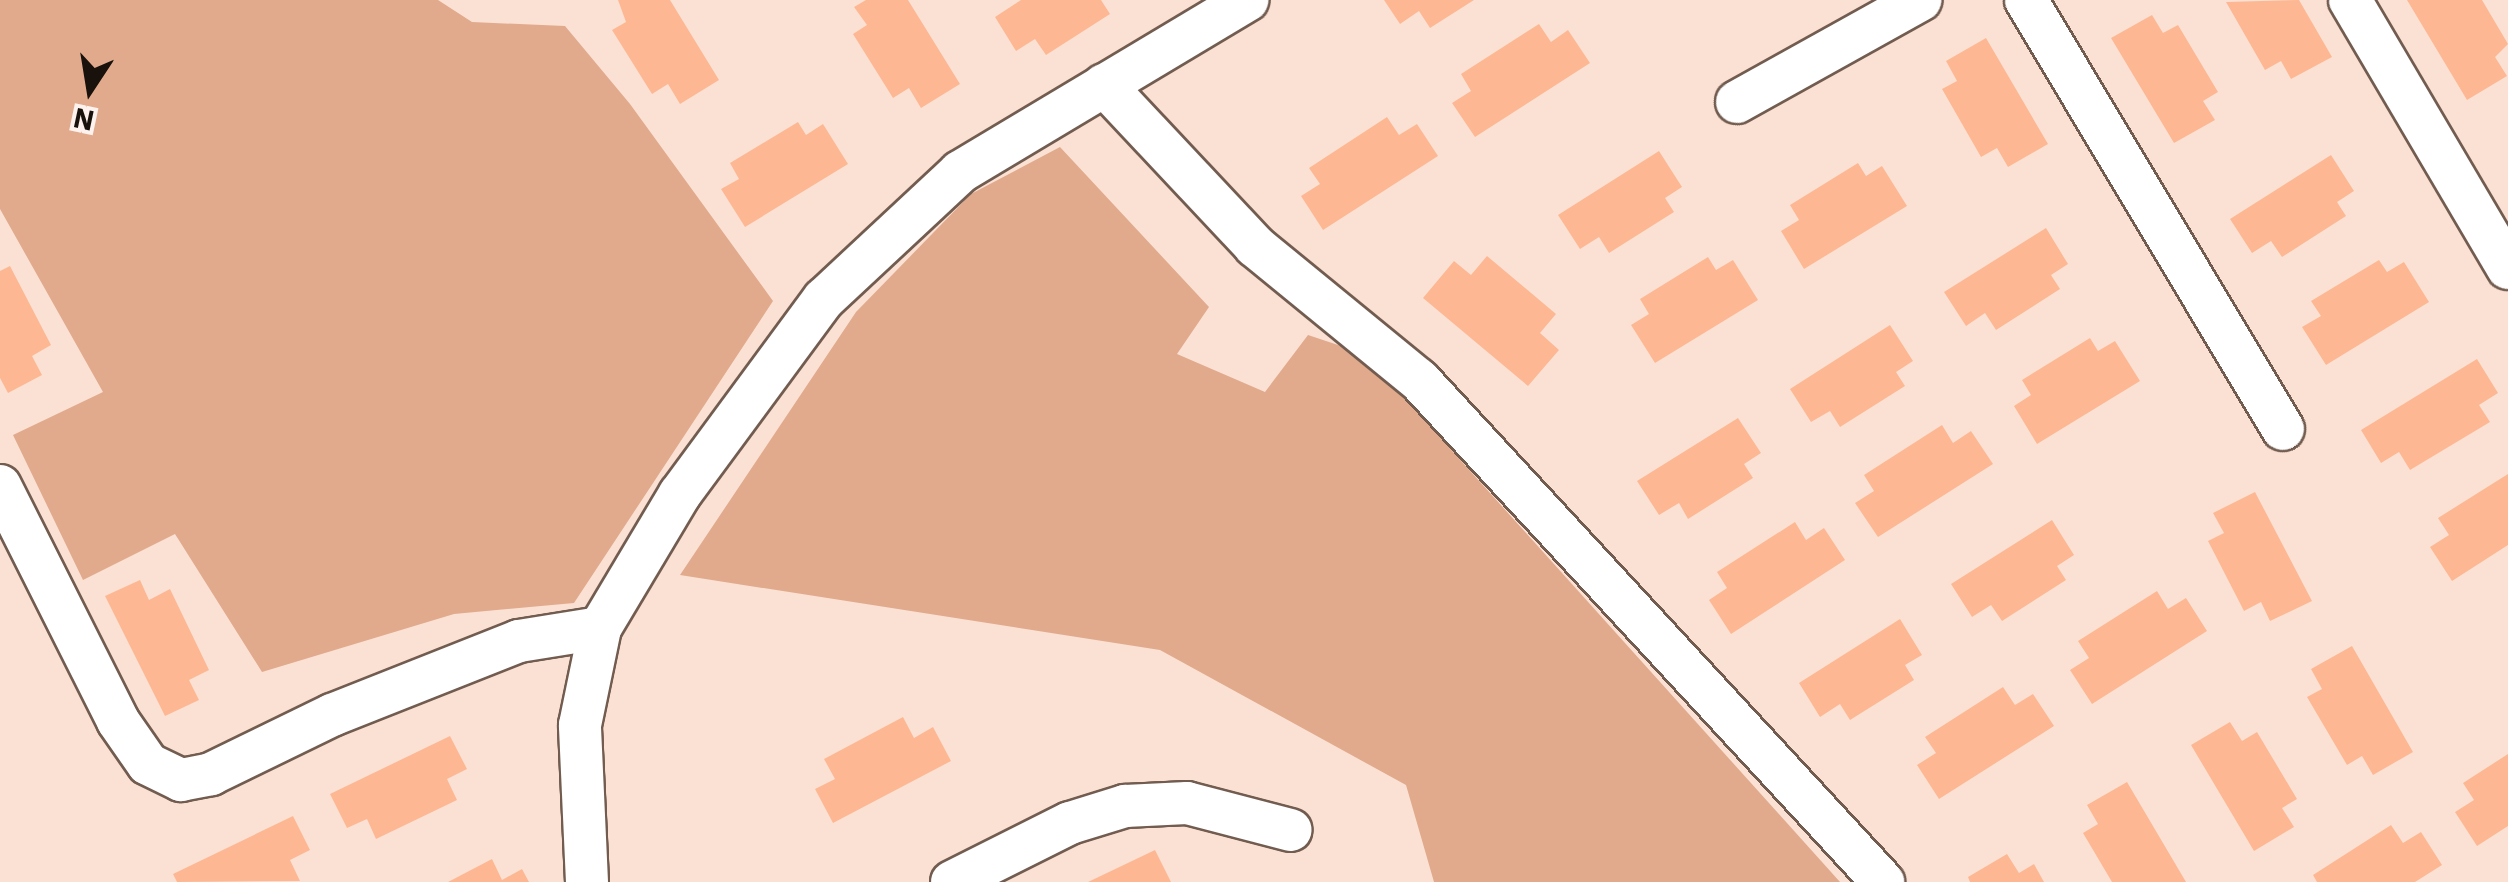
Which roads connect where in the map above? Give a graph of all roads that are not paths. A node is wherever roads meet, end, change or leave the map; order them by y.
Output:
1 (1247, 0) edge
2 (1920, 0) edge
3 (2026, 0) edge
4 (2350, 0) edge
5 (1104, 85) junction
6 (1737, 102) dead end
7 (2508, 268) edge
8 (2283, 429) dead end
9 (0, 486) edge
10 (600, 628) junction
11 (1290, 830) dead end
12 (587, 882) edge
13 (952, 882) edge
14 (1883, 882) edge

1 - 5 street
2 - 6 street
3 - 8 street
4 - 7 street
5 - 10 street
5 - 14 street
9 - 10 street
10 - 12 street
11 - 13 street

